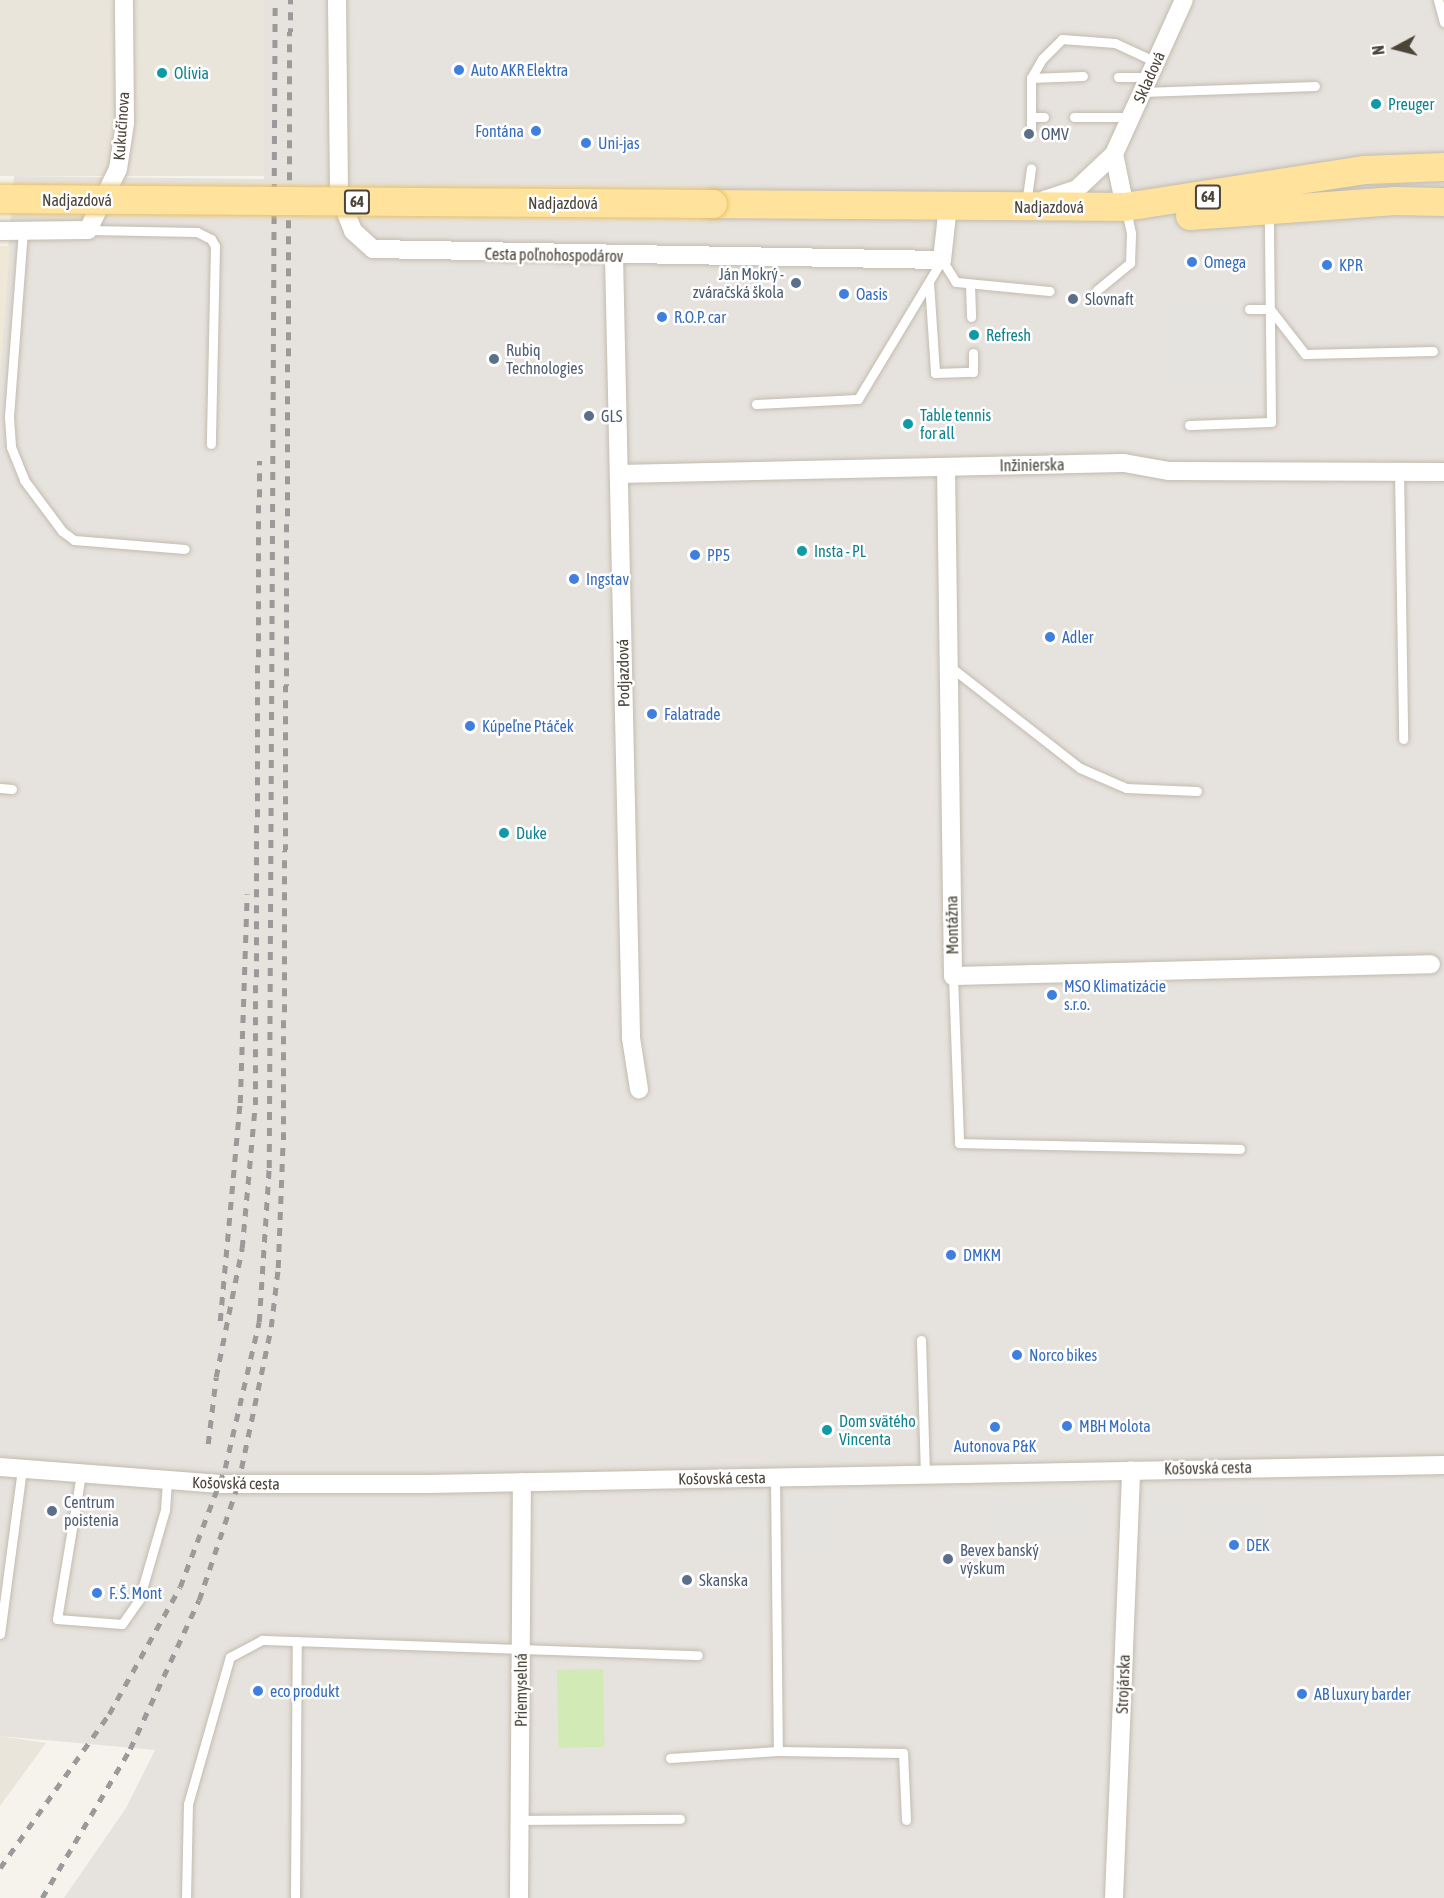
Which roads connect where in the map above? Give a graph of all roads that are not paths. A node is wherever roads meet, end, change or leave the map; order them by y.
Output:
1 (124, 0) edge
2 (337, 0) edge
3 (1184, 0) edge
4 (1438, 0) edge
5 (1444, 22) edge
6 (1083, 76) dead end
7 (1118, 77) dead end
8 (1149, 77) junction
9 (1031, 78) junction
10 (1315, 87) dead end
11 (1031, 117) junction
12 (1044, 117) dead end
13 (1074, 117) dead end
14 (1131, 117) junction
15 (1031, 130) dead end
16 (1114, 154) junction
17 (1437, 166) edge
18 (1031, 168) dead end
19 (1269, 197) junction
20 (0, 199) edge
21 (1444, 202) edge
22 (948, 206) junction
23 (1026, 207) junction
24 (1125, 207) junction
25 (23, 230) junction
26 (88, 230) junction
27 (0, 231) edge
28 (614, 256) junction
29 (942, 260) junction
30 (929, 282) junction
31 (970, 285) junction
32 (1097, 290) dead end
33 (1050, 291) dead end
34 (1249, 309) dead end
35 (1270, 309) junction
36 (971, 317) dead end
37 (1433, 351) dead end
38 (973, 353) dead end
39 (756, 404) dead end
40 (1189, 425) dead end
41 (211, 444) dead end
42 (946, 467) junction
43 (1399, 470) junction
44 (1444, 472) edge
45 (619, 474) junction
46 (185, 549) dead end
47 (948, 665) junction
48 (1403, 739) dead end
49 (0, 788) edge
50 (12, 789) dead end
51 (1197, 791) dead end
52 (1431, 964) dead end
53 (953, 976) junction
54 (639, 1089) dead end
55 (1240, 1149) dead end
56 (921, 1340) dead end
57 (1444, 1465) edge
58 (0, 1467) edge
59 (22, 1470) junction
60 (1131, 1470) junction
61 (926, 1473) junction
62 (81, 1474) junction
63 (775, 1477) junction
64 (167, 1481) junction
65 (522, 1482) junction
66 (4, 1576) edge
67 (0, 1634) edge
68 (297, 1641) junction
69 (521, 1650) junction
70 (698, 1655) dead end
71 (778, 1751) junction
72 (670, 1758) dead end
73 (520, 1820) junction
74 (680, 1820) dead end
75 (906, 1820) dead end
76 (186, 1898) edge
77 (295, 1898) edge
78 (519, 1898) edge
79 (1114, 1898) edge

1 - 26 street, Kukučínova
2 - 28 street, Cesta poľnohospodárov
3 - 8 street, Skladová
4 - 5 lane
6 - 9 lane
7 - 8 lane
8 - 9 lane
8 - 10 lane
8 - 14 street, Skladová
9 - 11 lane
11 - 12 lane
11 - 15 lane
13 - 14 lane
14 - 16 street, Skladová
16 - 23 street, Skladová
16 - 24 street
17 - 19 main road, Nadjazdová / 64
18 - 23 lane
19 - 21 main road, Nadjazdová / 64
19 - 24 main road, Nadjazdová / 64
19 - 35 lane
20 - 22 main road, Nadjazdová / 64, bridge
22 - 23 main road, Nadjazdová / 64
22 - 29 street
23 - 24 main road, Nadjazdová / 64
24 - 32 lane
25 - 26 street
25 - 27 street
25 - 46 lane
26 - 41 lane
28 - 29 street, Cesta poľnohospodárov
28 - 45 street, Podjazdová
29 - 30 lane
29 - 31 lane
30 - 38 lane
30 - 39 lane
31 - 33 lane
31 - 36 lane
34 - 35 lane
35 - 37 lane
35 - 40 lane
42 - 43 street, Inžinierska
42 - 45 street, Inžinierska
42 - 47 street, Montážna
43 - 44 street, Inžinierska
43 - 48 lane
45 - 54 street, Podjazdová
47 - 51 lane
47 - 53 street, Montážna
49 - 50 lane
52 - 53 street, Montážna
53 - 55 lane
56 - 61 lane
57 - 60 street, Košovská cesta
58 - 59 street, Košovská cesta
59 - 62 street, Košovská cesta
59 - 66 lane
60 - 61 street, Košovská cesta
60 - 79 street, Strojárska
61 - 63 street, Košovská cesta
62 - 64 street, Košovská cesta
62 - 64 lane
63 - 65 street, Košovská cesta
63 - 71 lane
64 - 65 street, Košovská cesta
65 - 69 street, Priemyselná
66 - 67 lane
68 - 69 lane
68 - 76 lane
68 - 77 lane
69 - 70 lane
69 - 73 street, Priemyselná
71 - 72 lane
71 - 75 lane
73 - 74 lane
73 - 78 street, Priemyselná

